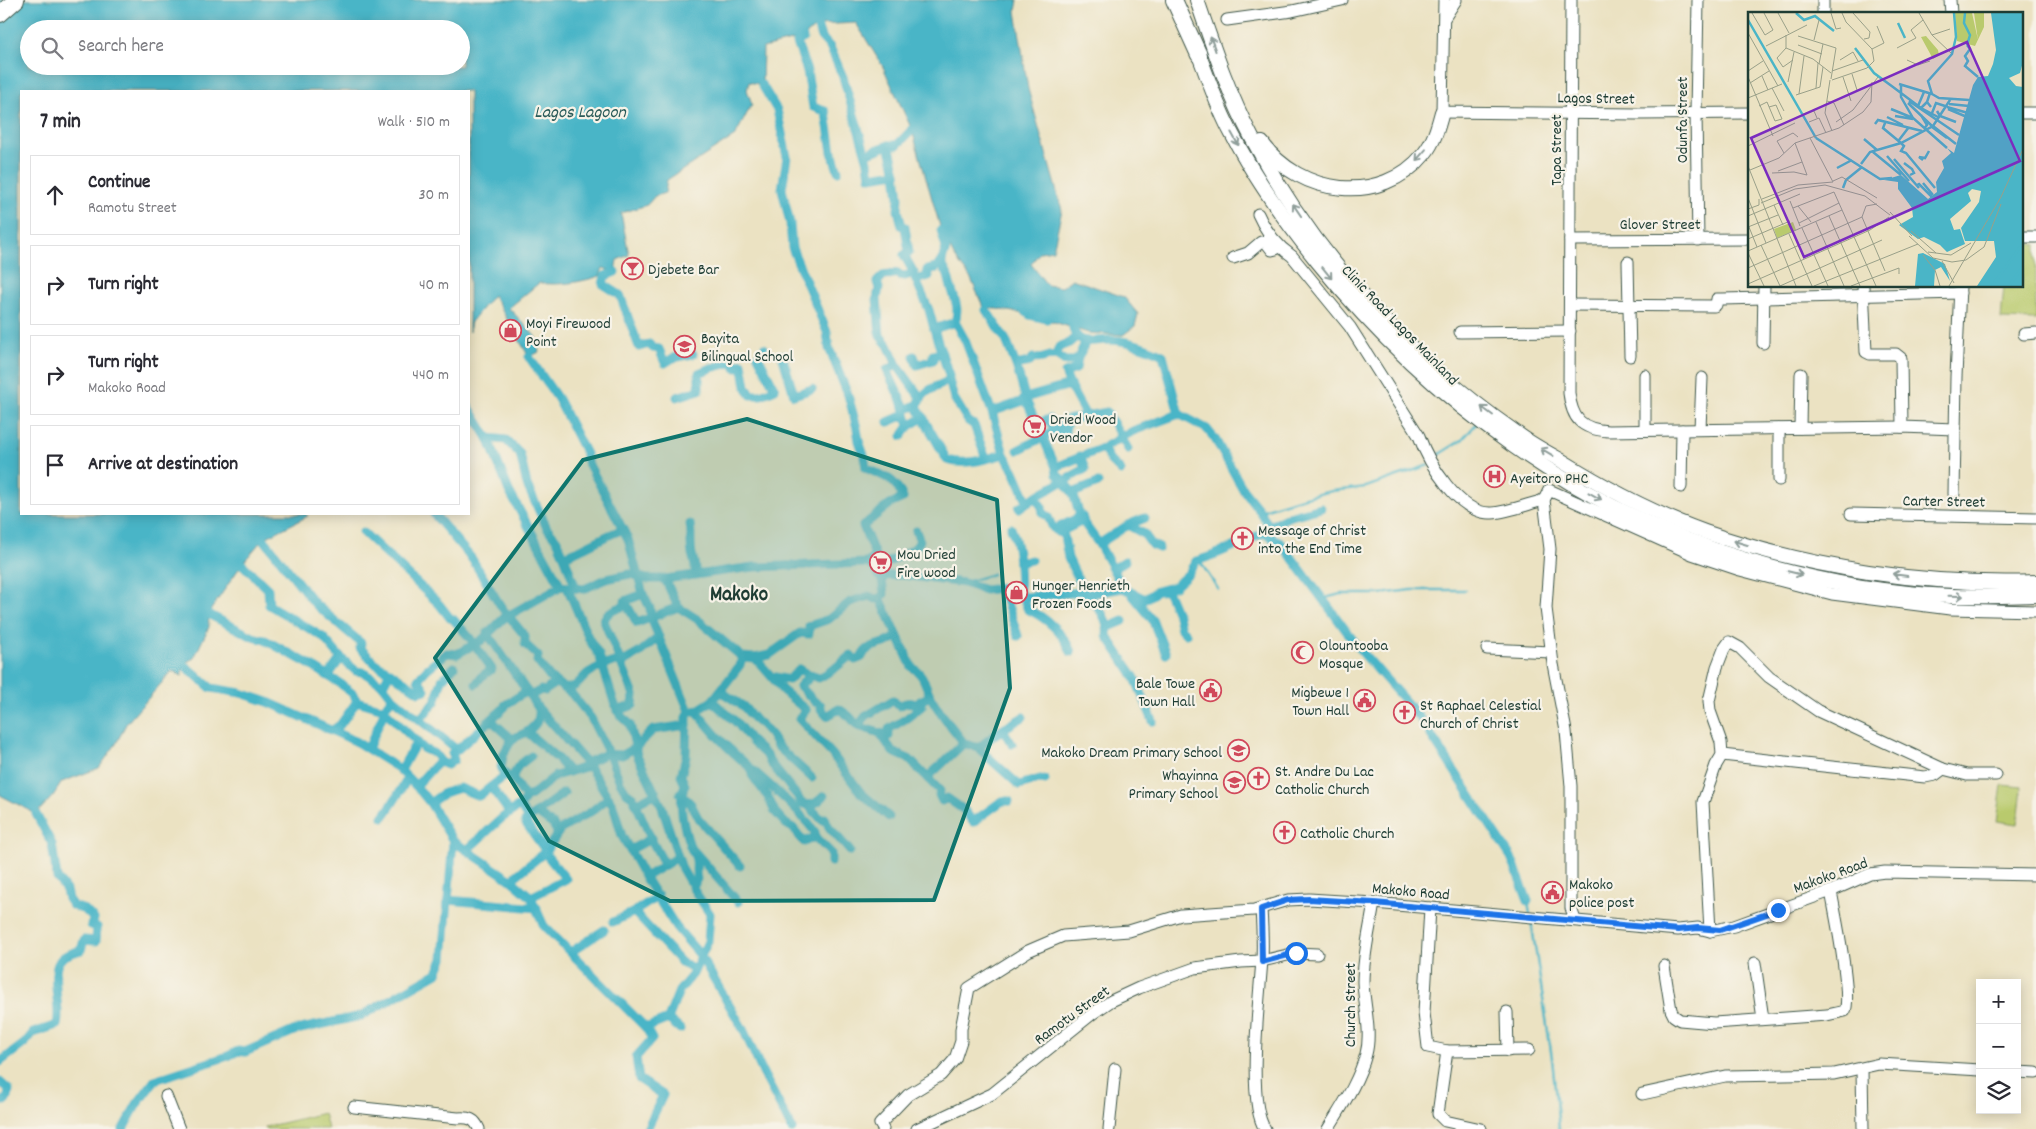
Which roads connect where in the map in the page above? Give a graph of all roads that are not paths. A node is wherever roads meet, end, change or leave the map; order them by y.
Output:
1 (16, 0) edge
2 (1174, 0) edge
3 (1181, 0) edge
4 (1197, 0) edge
5 (1342, 0) edge
6 (1444, 0) edge
7 (1456, 0) edge
8 (1570, 0) edge
9 (1698, 0) edge
10 (0, 14) edge
11 (1444, 19) junction
12 (1227, 20) dead end
13 (1199, 55) junction
14 (1238, 110) junction
15 (1442, 112) junction
16 (1571, 112) junction
17 (1696, 113) junction
18 (1748, 113) edge
19 (1258, 214) dead end
20 (1748, 239) edge
21 (1570, 240) junction
22 (1698, 240) junction
23 (1280, 247) junction
24 (1233, 258) dead end
25 (1628, 262) dead end
26 (1764, 288) edge
27 (1863, 290) edge
28 (1960, 290) edge
29 (1764, 299) junction
30 (1570, 305) junction
31 (1628, 306) junction
32 (1570, 331) junction
33 (1460, 332) dead end
34 (1763, 343) dead end
35 (1630, 356) dead end
36 (1801, 374) dead end
37 (1645, 375) dead end
38 (1702, 378) dead end
39 (1454, 394) junction
40 (1902, 427) junction
41 (1779, 428) junction
42 (1800, 428) junction
43 (1955, 429) junction
44 (1645, 430) junction
45 (1682, 430) junction
46 (1700, 430) junction
47 (1512, 438) junction
48 (1779, 480) dead end
49 (1681, 487) dead end
50 (1954, 494) dead end
51 (1544, 500) junction
52 (1852, 514) dead end
53 (2036, 518) edge
54 (2036, 582) edge
55 (2036, 595) edge
56 (2036, 611) edge
57 (1487, 649) dead end
58 (1551, 652) junction
59 (1722, 755) junction
60 (1943, 770) junction
61 (1996, 775) dead end
62 (2036, 875) edge
63 (1831, 891) junction
64 (1374, 903) junction
65 (1430, 908) junction
66 (1261, 909) junction
67 (1575, 920) junction
68 (1710, 930) junction
69 (1317, 954) dead end
70 (1262, 962) junction
71 (1755, 963) dead end
72 (1664, 966) dead end
73 (1507, 1012) dead end
74 (1763, 1020) junction
75 (1529, 1050) dead end
76 (1447, 1051) junction
77 (1508, 1051) junction
78 (1116, 1069) dead end
79 (1862, 1069) junction
80 (1976, 1070) edge
81 (2021, 1072) edge
82 (2036, 1073) edge
83 (1642, 1094) dead end
84 (166, 1096) dead end
85 (354, 1107) dead end
86 (180, 1129) edge
87 (479, 1129) edge
88 (882, 1129) edge
89 (917, 1129) edge
90 (1109, 1129) edge
91 (1266, 1129) edge
92 (1328, 1129) edge
93 (1481, 1129) edge
94 (1863, 1129) edge

1 - 10 highway
2 - 13 highway
3 - 13 highway
14 -> 4 main road, Clinic Road Lagos Mainland
5 - 12 street
6 - 11 street
7 - 11 street
8 - 16 street, Tapa Street
9 - 17 street, Odunfa Street
11 - 15 street
13 -> 39 main road, Clinic Road Lagos Mainland
15 -> 14 main road
39 -> 14 main road, Clinic Road Lagos Mainland
15 - 16 street, Lagos Street
16 - 17 street, Lagos Street
16 - 21 street, Tapa Street
17 - 18 street, Lagos Street
17 - 22 street, Odunfa Street
19 - 23 street
20 - 22 street, Glover Street
21 - 22 street, Glover Street
21 - 30 street, Tapa Street
23 - 24 street
23 - 51 street
25 - 31 street
26 - 29 street
27 - 28 street
27 - 29 street
27 - 40 street
28 - 43 street
29 - 31 street
29 - 34 street
30 - 31 street
30 - 32 street, Tapa Street
31 - 35 street
32 - 33 street
32 - 44 street, Tapa Street
36 - 42 street
37 - 44 street
38 - 46 street
39 - 47 main road, Clinic Road Lagos Mainland
40 - 42 street, Tapa Street
40 - 43 street, Tapa Street
41 - 42 street, Tapa Street
41 - 46 street, Tapa Street
41 - 48 street
43 - 50 street
44 - 45 street, Tapa Street
45 - 46 street, Tapa Street
45 - 49 street
54 -> 47 main road, Clinic Road Lagos Mainland
47 -> 55 main road, Clinic Road Lagos Mainland
51 - 56 street
51 - 58 street
52 - 53 street, Carter Street
57 - 58 street
58 - 67 street
59 - 60 street
59 - 60 street
59 - 68 street
60 - 61 street
62 - 63 street, Makoko Road
63 - 68 street, Makoko Road
63 - 74 street
64 - 65 street, Makoko Road
64 - 66 street, Makoko Road
64 - 92 street, Church Street
65 - 67 street, Makoko Road
65 - 76 street
66 - 70 street
66 - 88 street, Makoko Road
67 - 68 street, Makoko Road
69 - 70 street, Ramotu Street
70 - 89 street, Ramotu Street
70 - 91 street
71 - 74 street
72 - 74 street
73 - 77 street
75 - 77 street
76 - 77 street
76 - 93 street
78 - 90 street
79 - 80 street
79 - 83 street
79 - 94 street
81 - 82 street
84 - 86 street
85 - 87 street

